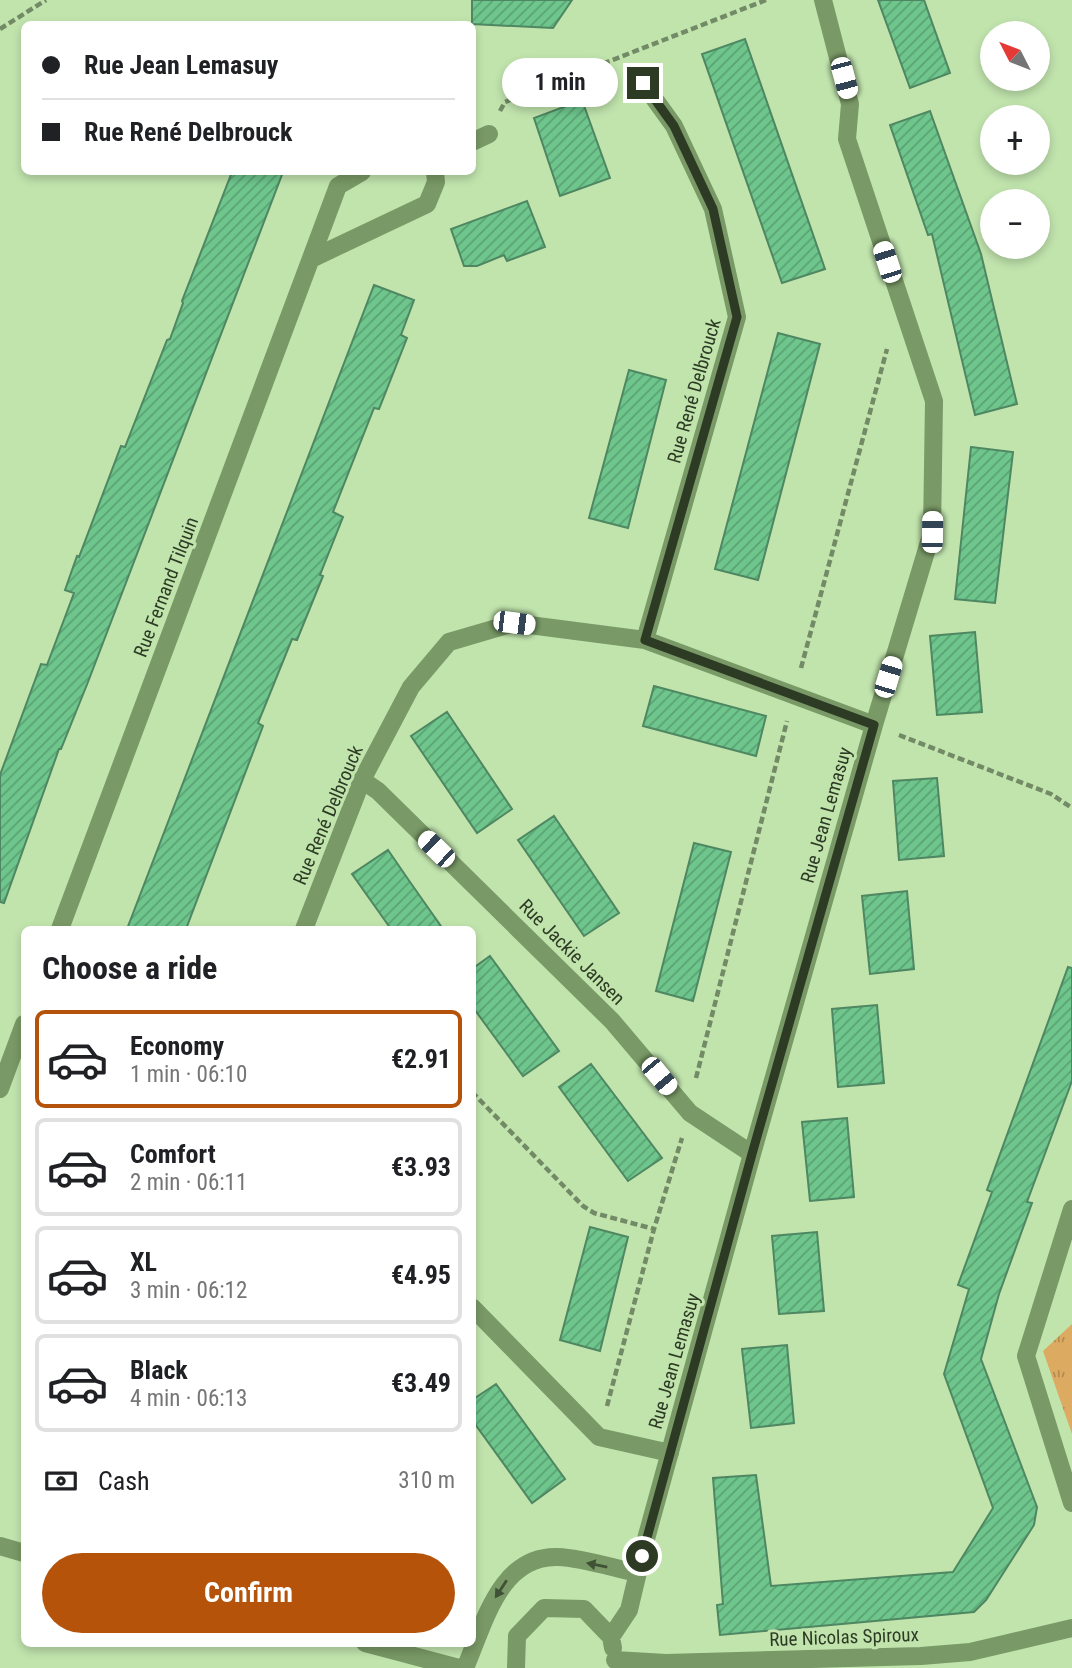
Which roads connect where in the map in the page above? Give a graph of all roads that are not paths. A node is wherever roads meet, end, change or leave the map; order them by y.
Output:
1 (823, 0) edge
2 (643, 83) dead end
3 (489, 134) road end
4 (476, 140) edge
5 (357, 175) edge
6 (435, 175) edge
7 (312, 259) junction
8 (645, 640) junction
9 (874, 725) junction
10 (362, 780) junction
11 (61, 926) edge
12 (305, 926) edge
13 (21, 1032) edge
14 (0, 1089) edge
15 (752, 1154) junction
16 (1072, 1209) edge
17 (476, 1311) edge
18 (670, 1453) junction
19 (1072, 1503) edge
20 (0, 1546) edge
21 (21, 1552) edge
22 (637, 1573) junction
23 (1072, 1628) edge
24 (611, 1637) junction
25 (476, 1642) edge
26 (380, 1647) edge
27 (474, 1647) edge
28 (971, 1660) edge
29 (613, 1664) edge
30 (459, 1668) edge
31 (465, 1668) edge
32 (516, 1668) edge

1 - 9 street, Rue Jean Lemasuy
2 - 8 street, Rue René Delbrouck
3 - 4 street
5 - 7 street, Rue Fernand Tilquin
6 - 7 street
7 - 11 street, Rue Fernand Tilquin
8 - 9 street, Rue René Delbrouck
8 - 10 street, Rue René Delbrouck
9 - 15 street, Rue Jean Lemasuy
10 - 12 street, Rue René Delbrouck
10 - 15 street, Rue Jackie Jansen
13 - 14 street
15 - 18 street, Rue Jean Lemasuy
16 - 19 street
17 - 18 street
18 - 22 street, Rue Jean Lemasuy
20 - 21 street
22 - 24 street, Rue Jean Lemasuy
22 -> 25 street
23 - 28 street, Rue Nicolas Spiroux
24 - 29 street, Rue Nicolas Spiroux
24 - 32 street
26 - 30 street
27 -> 31 street
28 - 29 street, Rue Nicolas Spiroux

